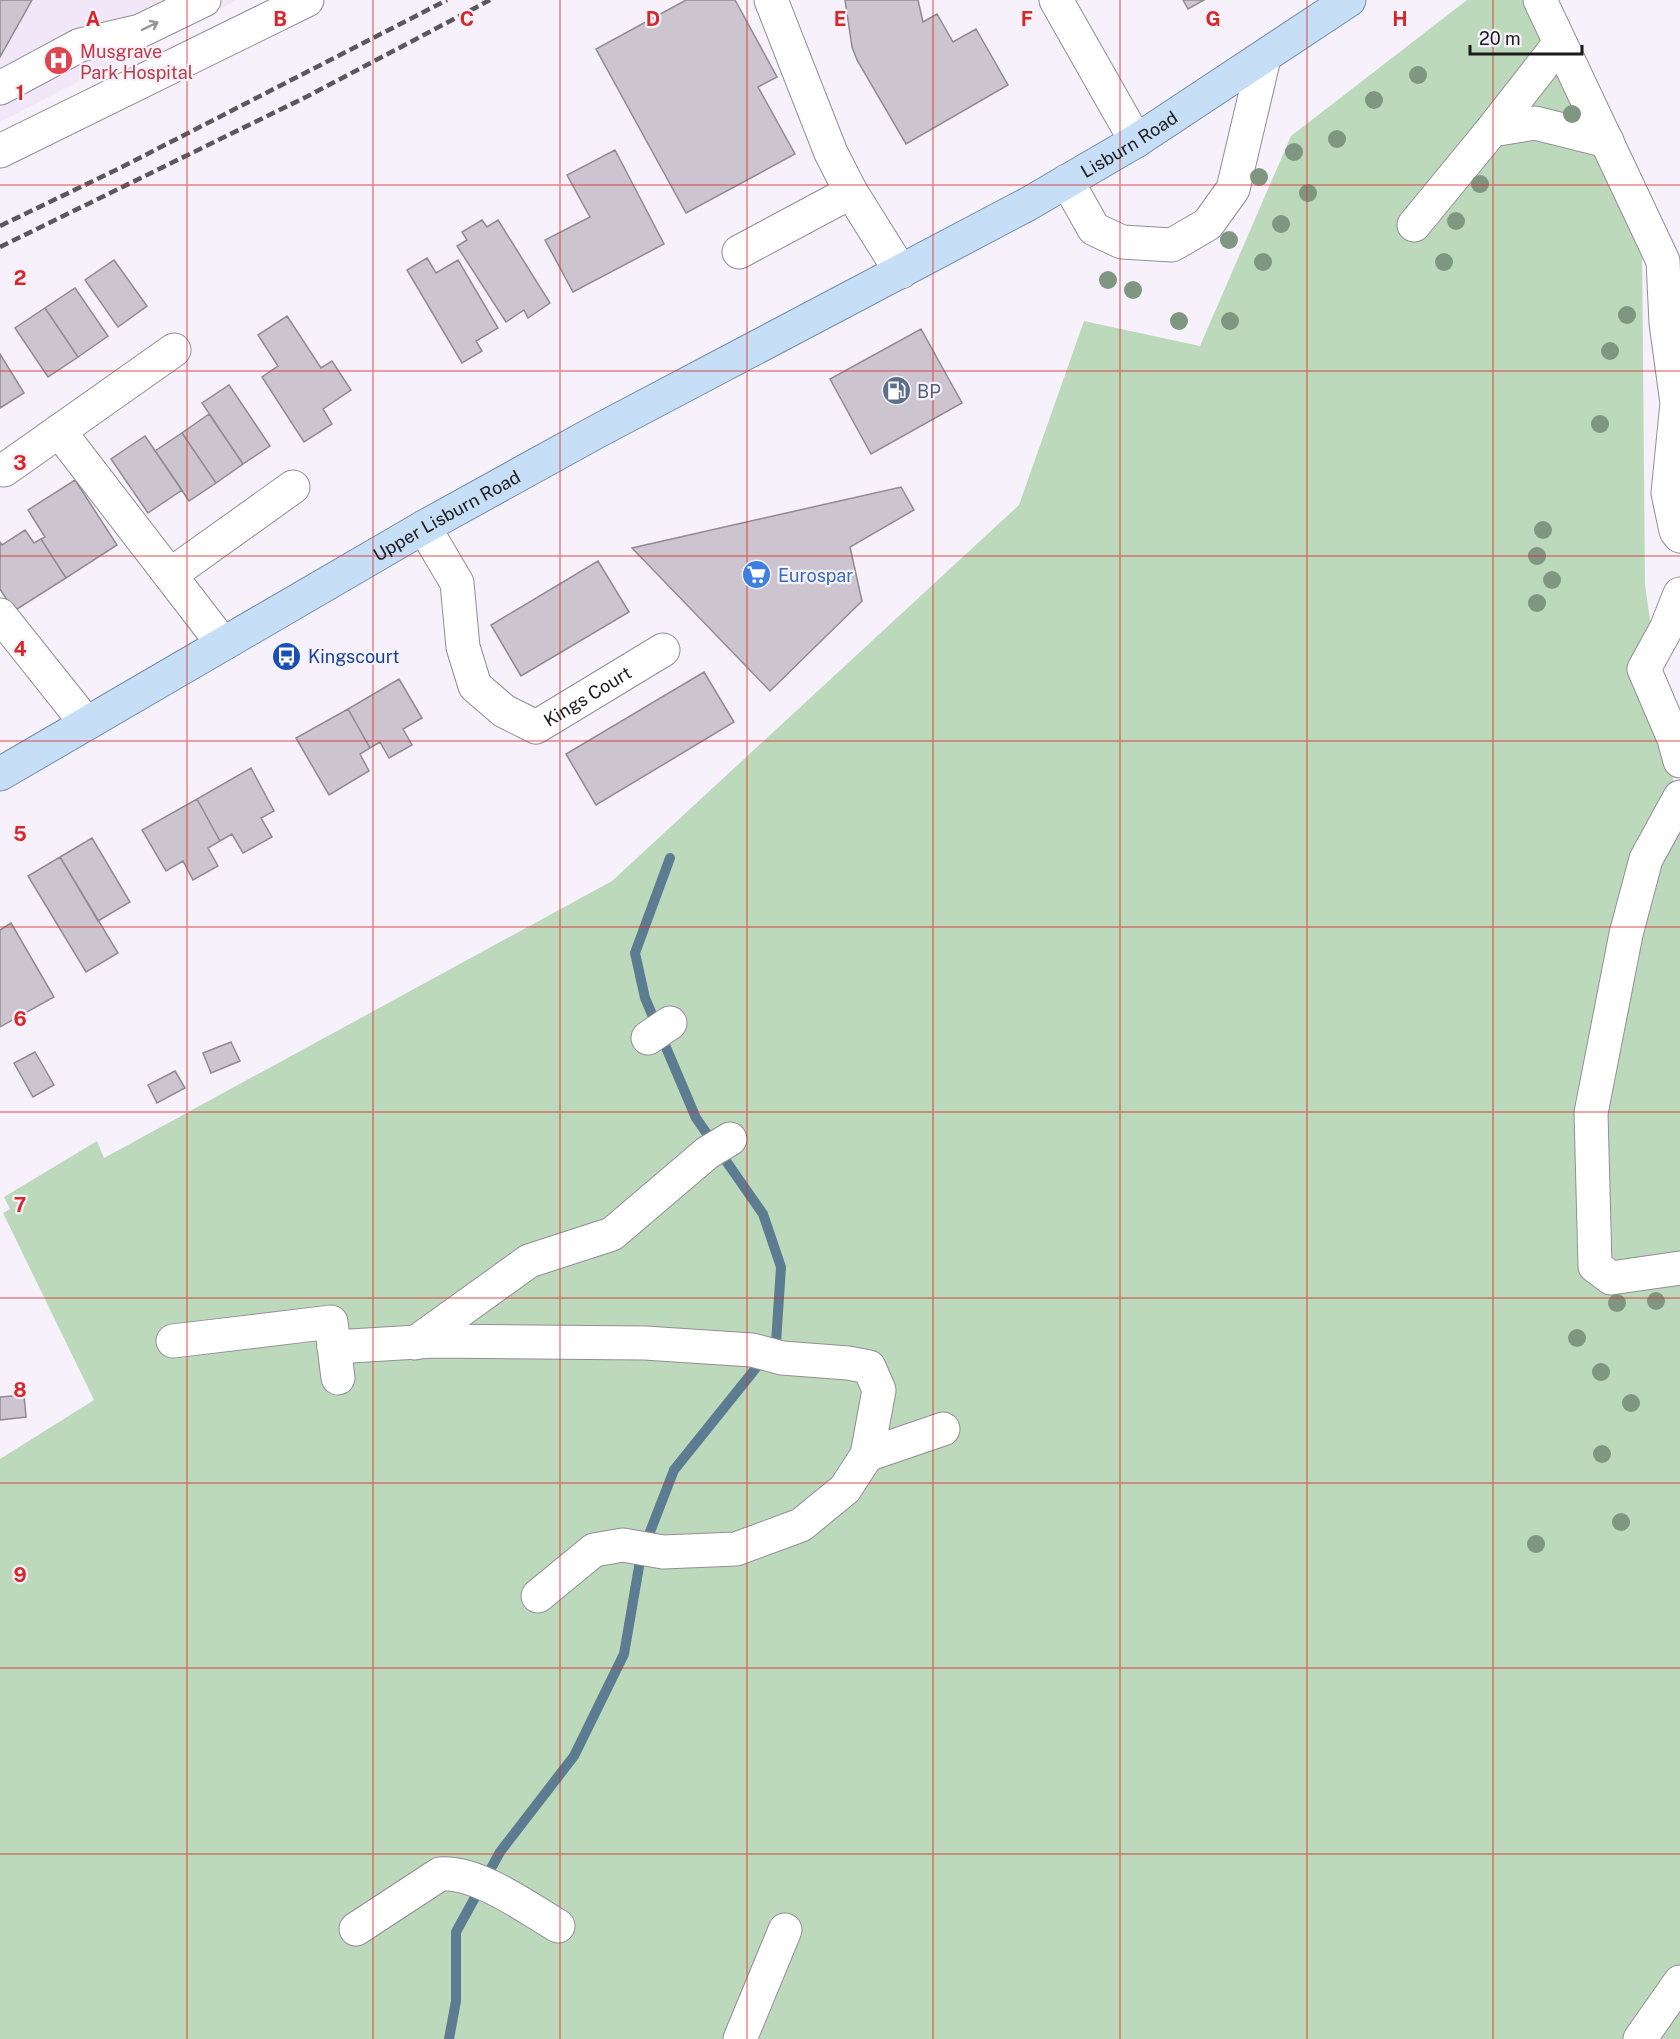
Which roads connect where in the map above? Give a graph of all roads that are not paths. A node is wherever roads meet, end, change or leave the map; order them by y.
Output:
1 (204, 0) edge
2 (307, 0) edge
3 (771, 0) edge
4 (1056, 0) edge
5 (1348, 0) edge
6 (1540, 0) edge
7 (1560, 43) junction
8 (1264, 58) junction
9 (0, 88) edge
10 (1492, 130) junction
11 (1136, 141) junction
12 (1607, 141) junction
13 (0, 152) edge
14 (1067, 181) junction
15 (851, 192) junction
16 (1414, 225) dead end
17 (739, 252) dead end
18 (901, 272) junction
19 (174, 350) dead end
20 (59, 431) junction
21 (4, 470) dead end
22 (293, 487) dead end
23 (424, 527) junction
24 (1680, 536) edge
25 (170, 575) junction
26 (1680, 594) edge
27 (0, 615) edge
28 (223, 644) junction
29 (663, 650) dead end
30 (86, 723) junction
31 (1680, 761) edge
32 (0, 774) edge
33 (1680, 797) edge
34 (718, 1146) dead end
35 (1680, 1268) edge
36 (173, 1341) dead end
37 (415, 1343) junction
38 (943, 1429) dead end
39 (867, 1455) junction
40 (538, 1596) dead end
41 (558, 1926) dead end
42 (356, 1929) dead end
43 (785, 1930) dead end
44 (1680, 1982) edge
45 (740, 2039) edge
46 (1641, 2039) edge

9 -> 1 street
2 - 13 street
3 - 15 street
4 - 11 street
5 - 8 main road, Lisburn Road
6 - 7 street
7 - 10 street
7 - 12 street
8 - 11 main road, Lisburn Road
8 - 14 street
10 - 12 street
10 - 16 street
11 - 14 main road, Lisburn Road
12 - 24 street
14 - 18 main road, Lisburn Road
15 - 17 street
15 - 18 street
18 - 23 main road, Upper Lisburn Road
19 - 20 street
20 - 21 street
20 - 25 street
22 - 25 street
23 - 28 main road, Upper Lisburn Road
23 - 29 street, Kings Court
25 - 28 street
26 - 31 street
27 - 30 street
28 - 30 main road, Upper Lisburn Road
30 - 32 main road, Upper Lisburn Road
33 - 35 street
34 - 37 street
36 - 37 street
37 - 39 street
38 - 39 street
39 - 40 street
41 - 42 street
43 - 45 street
44 - 46 street

